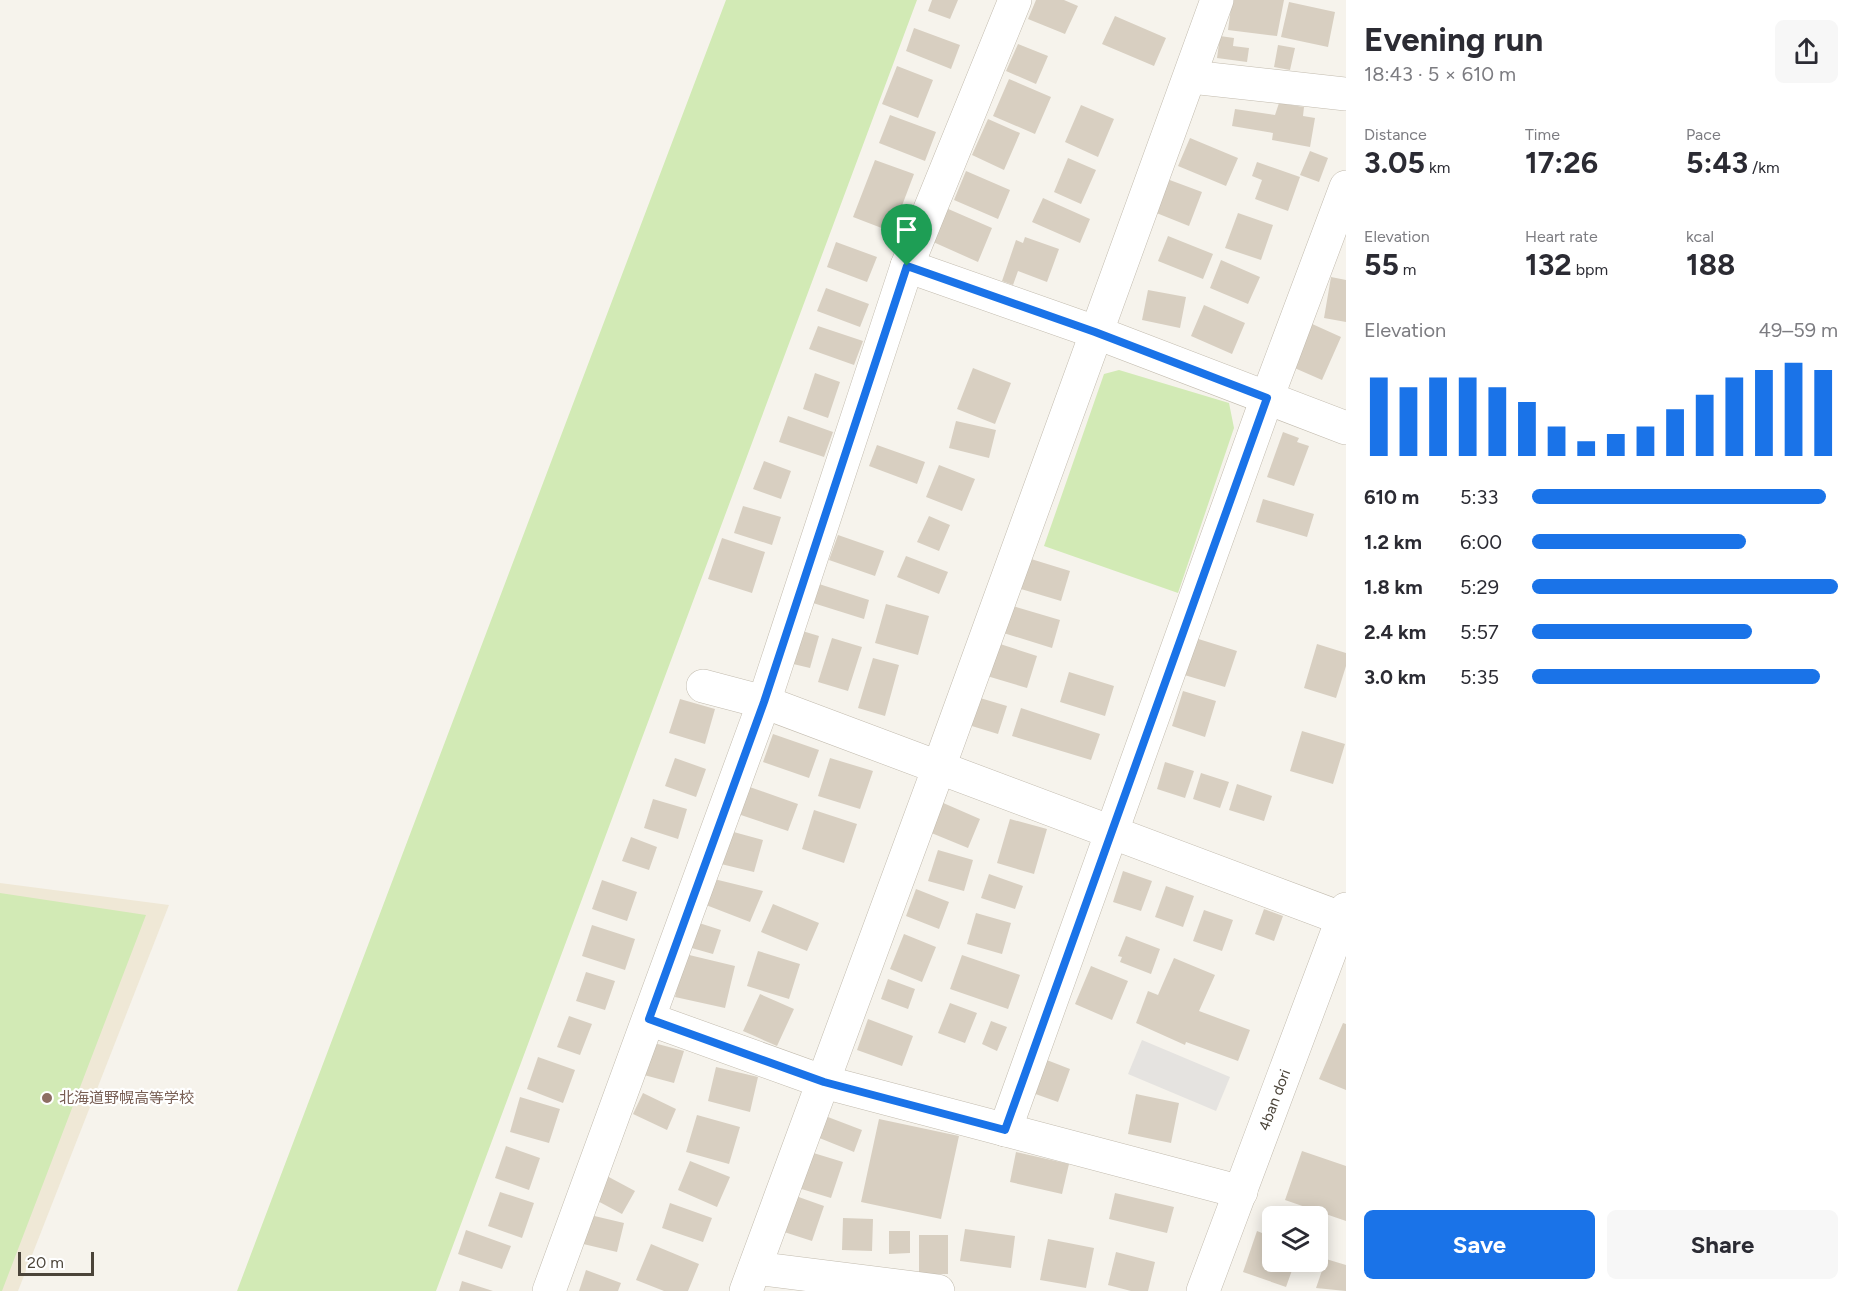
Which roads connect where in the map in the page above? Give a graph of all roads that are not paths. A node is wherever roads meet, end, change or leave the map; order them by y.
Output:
1 (1015, 0) edge
2 (1217, 0) edge
3 (1191, 77) junction
4 (1346, 94) edge
5 (1346, 187) edge
6 (907, 266) junction
7 (1095, 332) junction
8 (1267, 398) junction
9 (1346, 428) edge
10 (703, 686) dead end
11 (764, 702) junction
12 (939, 767) junction
13 (1112, 832) junction
14 (1345, 916) edge
15 (649, 1019) junction
16 (824, 1082) junction
17 (1005, 1130) junction
18 (1240, 1192) junction
19 (751, 1279) edge
20 (549, 1291) edge
21 (938, 1291) edge
22 (1203, 1291) edge

1 - 6 street
2 - 3 street
3 - 4 street
3 - 7 street
5 - 8 street
6 - 7 street
6 - 11 street
7 - 8 street
7 - 12 street
8 - 9 street
8 - 13 street
10 - 11 street
11 - 12 street
11 - 15 street
12 - 13 street
12 - 16 street
13 - 14 street
13 - 17 street
14 - 18 street, 4ban dori
15 - 16 street
15 - 20 street
16 - 17 street
16 - 19 street
17 - 18 street
18 - 22 street, 4ban dori
19 - 21 street

